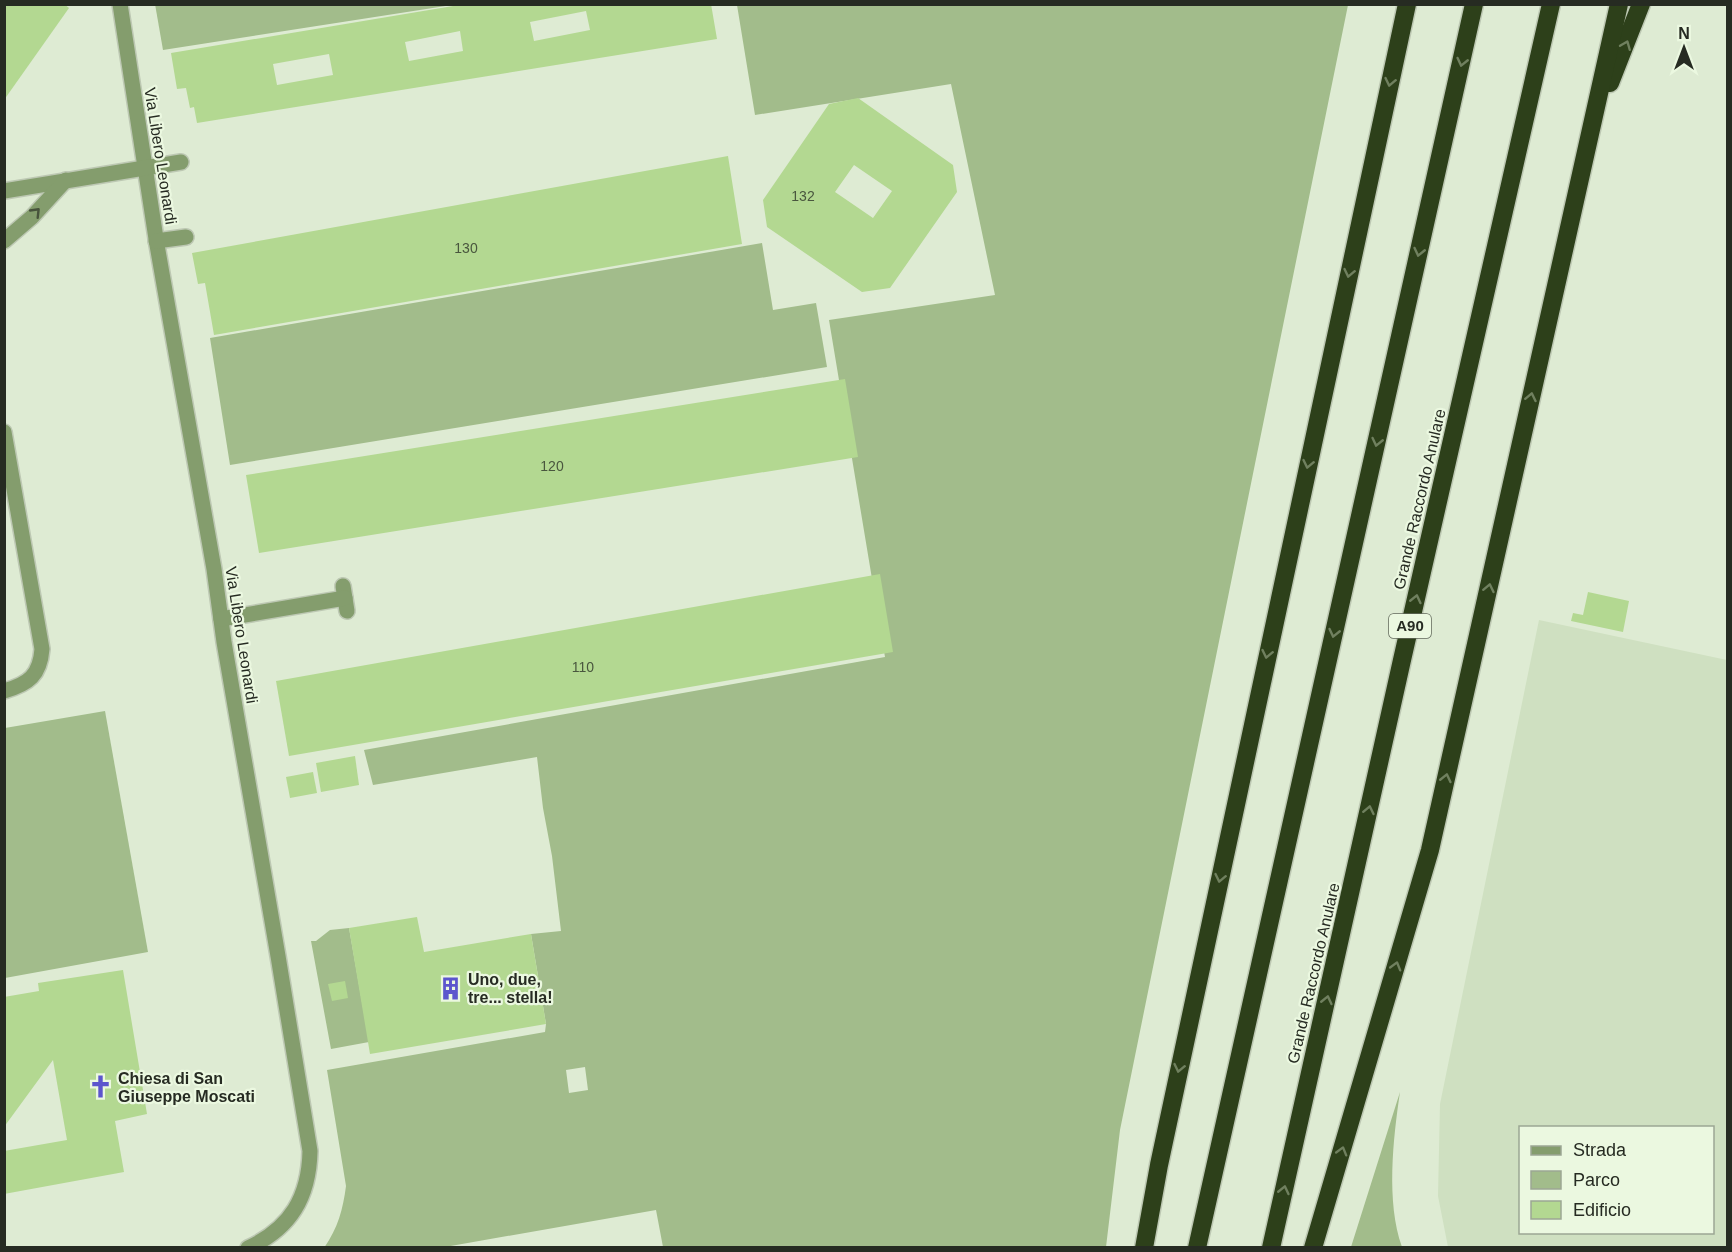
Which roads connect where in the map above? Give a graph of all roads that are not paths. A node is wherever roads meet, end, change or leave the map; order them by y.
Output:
1 (120, 4) edge
2 (1407, 4) edge
3 (1474, 4) edge
4 (1551, 4) edge
5 (1619, 4) edge
6 (1641, 4) edge
7 (1589, 138) junction
8 (182, 162) dead end
9 (144, 168) junction
10 (66, 180) junction
11 (4, 190) edge
12 (186, 237) dead end
13 (4, 241) edge
14 (156, 241) junction
15 (4, 432) edge
16 (345, 598) dead end
17 (221, 619) junction
18 (4, 691) edge
19 (248, 1248) edge
20 (1144, 1248) edge
21 (1197, 1248) edge
22 (1271, 1248) edge
23 (1313, 1248) edge

1 - 9 street, Via Libero Leonardi
2 -> 20 highway
3 -> 21 highway
22 -> 4 highway, Grande Raccordo Anulare / A90
5 - 7 highway
7 -> 6 highway
23 -> 7 highway
8 - 9 street
9 - 10 street
9 - 14 street, Via Libero Leonardi
10 - 11 street
13 -> 10 street
12 - 14 street
14 - 17 street, Via Libero Leonardi
15 - 18 street
16 - 17 street
17 - 19 street, Via Libero Leonardi

